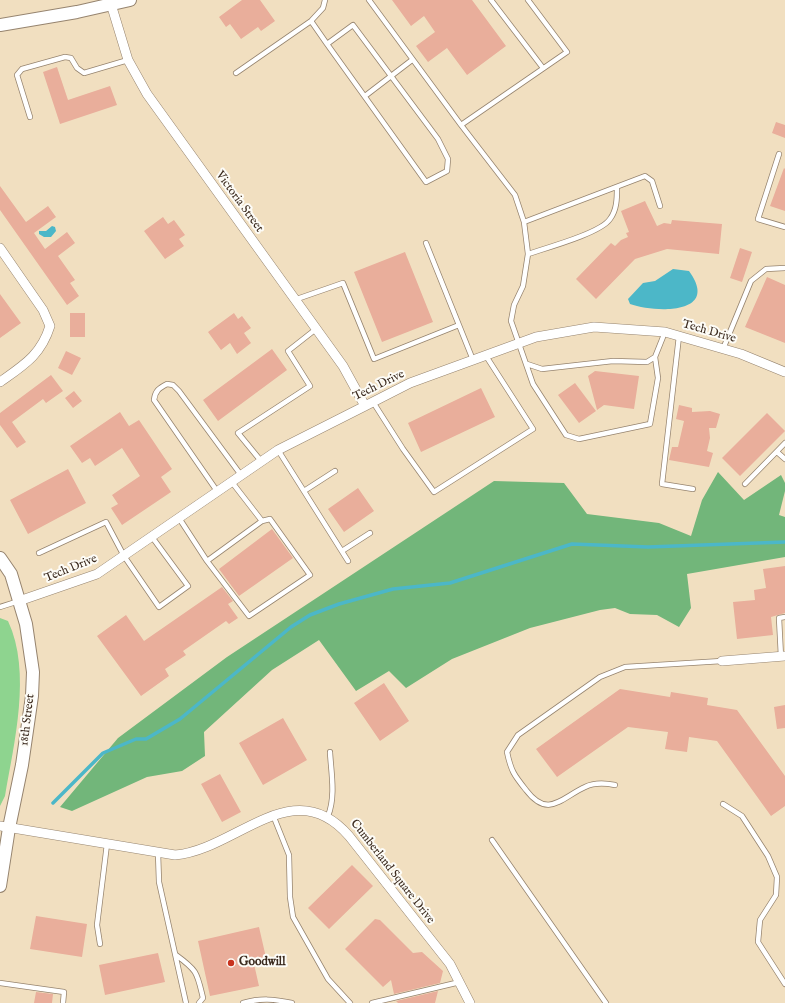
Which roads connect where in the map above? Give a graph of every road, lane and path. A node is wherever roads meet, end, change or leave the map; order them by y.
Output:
1 (130, 0) edge
2 (325, 0) edge
3 (369, 0) edge
4 (491, 0) edge
5 (528, 0) edge
6 (111, 4) junction
7 (311, 22) junction
8 (0, 25) edge
9 (327, 44) junction
10 (128, 60) junction
11 (412, 60) junction
12 (543, 68) junction
13 (236, 73) dead end
14 (390, 77) junction
15 (365, 96) junction
16 (30, 117) dead end
17 (461, 125) junction
18 (779, 154) dead end
19 (617, 187) junction
20 (660, 206) dead end
21 (524, 222) junction
22 (785, 227) edge
23 (426, 243) dead end
24 (0, 248) edge
25 (528, 254) junction
26 (785, 268) edge
27 (294, 300) junction
28 (459, 325) junction
29 (316, 329) junction
30 (665, 332) junction
31 (679, 336) junction
32 (519, 344) junction
33 (723, 349) junction
34 (486, 356) junction
35 (655, 357) junction
36 (473, 360) junction
37 (527, 364) junction
38 (785, 372) edge
39 (0, 382) edge
40 (369, 404) junction
41 (785, 443) edge
42 (278, 450) junction
43 (777, 452) junction
44 (785, 459) edge
45 (261, 461) junction
46 (335, 471) dead end
47 (241, 475) junction
48 (232, 481) junction
49 (745, 484) dead end
50 (693, 489) dead end
51 (304, 490) junction
52 (217, 491) junction
53 (179, 518) junction
54 (262, 521) junction
55 (370, 532) dead end
56 (152, 536) junction
57 (342, 550) junction
58 (39, 553) dead end
59 (124, 556) junction
60 (0, 558) edge
61 (208, 561) junction
62 (348, 561) dead end
63 (20, 601) junction
64 (0, 607) edge
65 (785, 617) edge
66 (783, 656) edge
67 (722, 661) joint
68 (330, 752) dead end
69 (615, 785) dead end
70 (723, 804) dead end
71 (273, 815) junction
72 (328, 816) junction
73 (4, 827) edge
74 (492, 840) dead end
75 (107, 844) junction
76 (158, 853) junction
77 (0, 886) edge
78 (100, 944) dead end
79 (176, 956) junction
80 (461, 982) junction
81 (0, 983) edge
82 (785, 984) edge
83 (63, 1003) edge
84 (186, 1003) edge
85 (199, 1003) edge
86 (244, 1003) edge
87 (292, 1003) edge
88 (350, 1003) edge
89 (372, 1003) edge
90 (470, 1003) edge
91 (606, 1003) edge

1 - 6 street
2 - 7 lane
3 - 11 lane
4 - 12 lane
5 - 12 lane
6 - 8 street
6 - 10 street, Victoria Street
7 - 9 lane
7 - 13 lane
9 - 14 lane
9 - 15 lane
10 - 16 lane
10 - 27 street, Victoria Street
11 - 14 lane
11 - 17 lane
12 - 17 lane
14 - 15 lane
14 - 15 lane
17 - 21 lane
18 - 22 lane
19 - 20 lane
19 - 21 lane
19 - 25 lane
21 - 25 lane
23 - 28 lane
24 - 39 street
25 - 32 lane
26 - 33 lane
27 - 28 lane
27 - 29 street, Victoria Street
28 - 36 lane
29 - 40 street, Victoria Street
29 - 45 lane
30 - 31 street, Tech Drive
30 - 32 street, Tech Drive
30 - 35 lane
31 - 33 street, Tech Drive
31 - 50 lane
32 - 34 street, Tech Drive
32 - 37 lane
33 - 38 street, Tech Drive
34 - 36 street, Tech Drive
34 - 40 lane
35 - 37 lane
35 - 37 lane
36 - 40 street, Tech Drive
40 - 42 street, Tech Drive
41 - 43 lane
42 - 45 street, Tech Drive
42 - 51 lane
43 - 44 lane
43 - 49 lane
45 - 47 street, Tech Drive
46 - 51 lane
47 - 48 street, Tech Drive
47 - 52 lane
48 - 52 street, Tech Drive
48 - 54 lane
51 - 57 lane
52 - 53 street, Tech Drive
53 - 56 street, Tech Drive
53 - 61 lane
54 - 61 lane
54 - 61 lane
55 - 57 lane
56 - 59 street, Tech Drive
56 - 59 lane
57 - 62 lane
58 - 59 lane
59 - 63 street, Tech Drive
60 - 63 street, 18th Street
63 - 64 lane
63 - 73 street, 18th Street
65 - 66 lane
66 - 67 street
67 - 69 lane
68 - 72 lane
70 - 82 lane
71 - 72 street
71 - 76 street
71 - 88 lane
72 - 80 street, Cumberland Square Drive
73 - 75 street
73 - 77 street, 18th Street
74 - 91 lane
75 - 76 street
75 - 78 lane
76 - 79 lane
79 - 84 lane
79 - 85 lane
80 - 89 lane
80 - 90 street, Cumberland Square Drive
81 - 83 lane
86 - 87 lane

